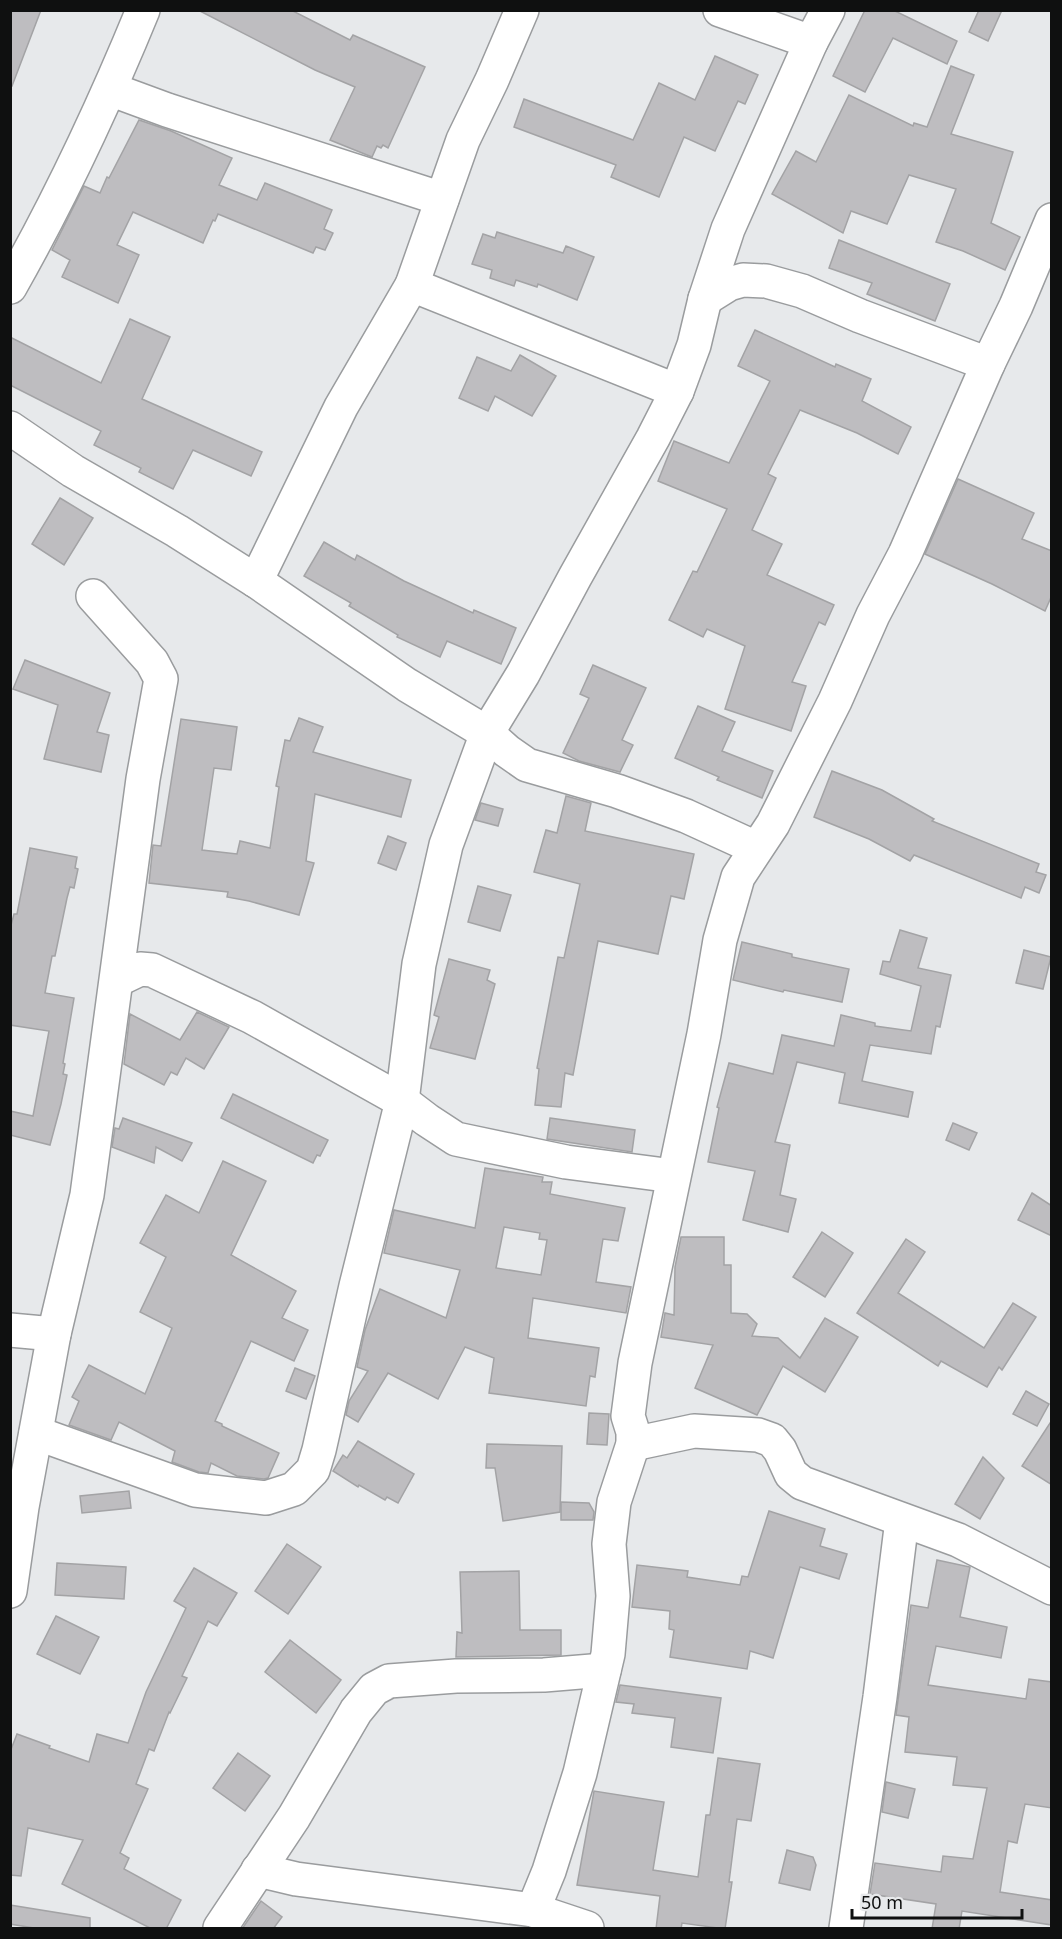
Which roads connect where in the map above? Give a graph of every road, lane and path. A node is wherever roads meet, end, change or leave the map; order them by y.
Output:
1 (143, 10) edge
2 (522, 10) edge
3 (720, 10) edge
4 (828, 10) edge
5 (811, 42) junction
6 (110, 89) junction
7 (442, 199) junction
8 (1052, 220) edge
9 (412, 285) junction
10 (10, 287) edge
11 (705, 299) junction
12 (988, 364) junction
13 (677, 392) junction
14 (10, 428) edge
15 (256, 580) junction
16 (93, 596) dead end
17 (487, 733) junction
18 (756, 848) junction
19 (117, 980) junction
20 (402, 1101) junction
21 (673, 1176) junction
22 (10, 1330) edge
23 (54, 1334) junction
24 (36, 1433) junction
25 (633, 1444) junction
26 (902, 1520) junction
27 (1052, 1588) edge
28 (10, 1591) edge
29 (604, 1671) junction
30 (258, 1870) junction
31 (533, 1910) junction
32 (220, 1929) edge
33 (587, 1929) edge
34 (846, 1929) edge

1 - 6 street
2 - 7 street
3 - 5 street
4 - 5 street
5 - 11 street
6 - 7 street
6 - 10 street
7 - 9 street
8 - 12 street
9 - 13 street
9 - 15 street
11 - 12 street
11 - 13 street
12 - 18 street
13 - 17 street
14 - 15 street
15 - 17 street
16 - 19 street
17 - 18 street
17 - 20 street
18 - 21 street
19 - 20 street
19 - 23 street
20 - 21 street
20 - 24 street
21 - 25 street
22 - 23 street
23 - 24 street
24 - 28 street
25 - 26 street
25 - 29 street
26 - 27 street
26 - 34 street
29 - 30 street
29 - 31 street
30 - 31 street
30 - 32 street
31 - 33 street

